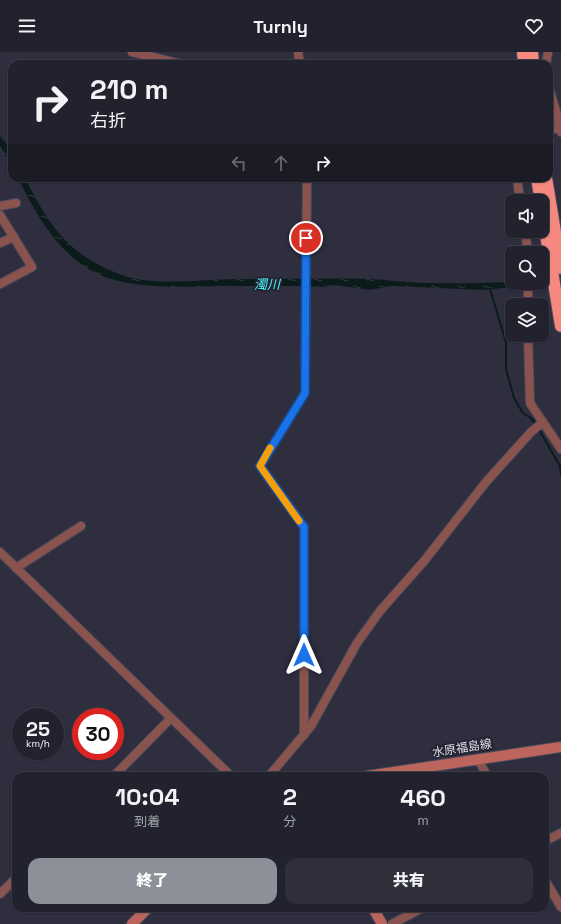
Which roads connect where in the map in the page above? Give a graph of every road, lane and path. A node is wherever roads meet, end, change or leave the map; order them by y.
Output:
1 (132, 52) edge
2 (157, 55) edge
3 (553, 101) edge
4 (560, 131) edge
5 (307, 182) edge
6 (518, 182) edge
7 (538, 182) edge
8 (546, 182) edge
9 (519, 194) edge
10 (540, 194) edge
11 (16, 203) dead end
12 (0, 206) edge
13 (0, 215) edge
14 (14, 237) junction
15 (548, 238) edge
16 (0, 243) edge
17 (556, 271) edge
18 (0, 284) edge
19 (561, 326) edge
20 (528, 342) edge
21 (543, 422) junction
22 (561, 449) edge
23 (81, 526) dead end
24 (0, 552) edge
25 (16, 568) junction
26 (171, 718) junction
27 (304, 735) junction
28 (561, 747) edge
29 (478, 759) junction
30 (118, 772) edge
31 (227, 772) edge
32 (272, 772) edge
33 (394, 772) edge
34 (485, 772) edge
35 (561, 833) edge
36 (549, 839) edge
37 (12, 882) edge
38 (549, 887) edge
39 (0, 894) edge
40 (561, 907) edge
41 (144, 912) edge
42 (375, 912) edge
43 (414, 912) edge
44 (132, 924) edge
45 (382, 924) edge
46 (392, 924) edge

1 - 2 street
3 - 4 street
5 - 27 street
6 - 9 street
7 - 10 highway
8 - 17 highway
11 - 12 street
13 - 14 street
14 - 16 street
14 - 18 street
15 - 17 highway
17 - 19 highway
20 - 21 street
21 - 22 street
21 - 27 street
23 - 25 street
24 - 25 street
25 - 26 street
26 - 30 street
26 - 31 street
27 - 32 street
28 - 29 main road, 水原福島線
29 - 33 main road, 水原福島線
29 - 34 street
35 - 36 street
37 - 39 street
38 - 40 street
41 - 44 main road
42 - 45 main road
43 - 46 street

